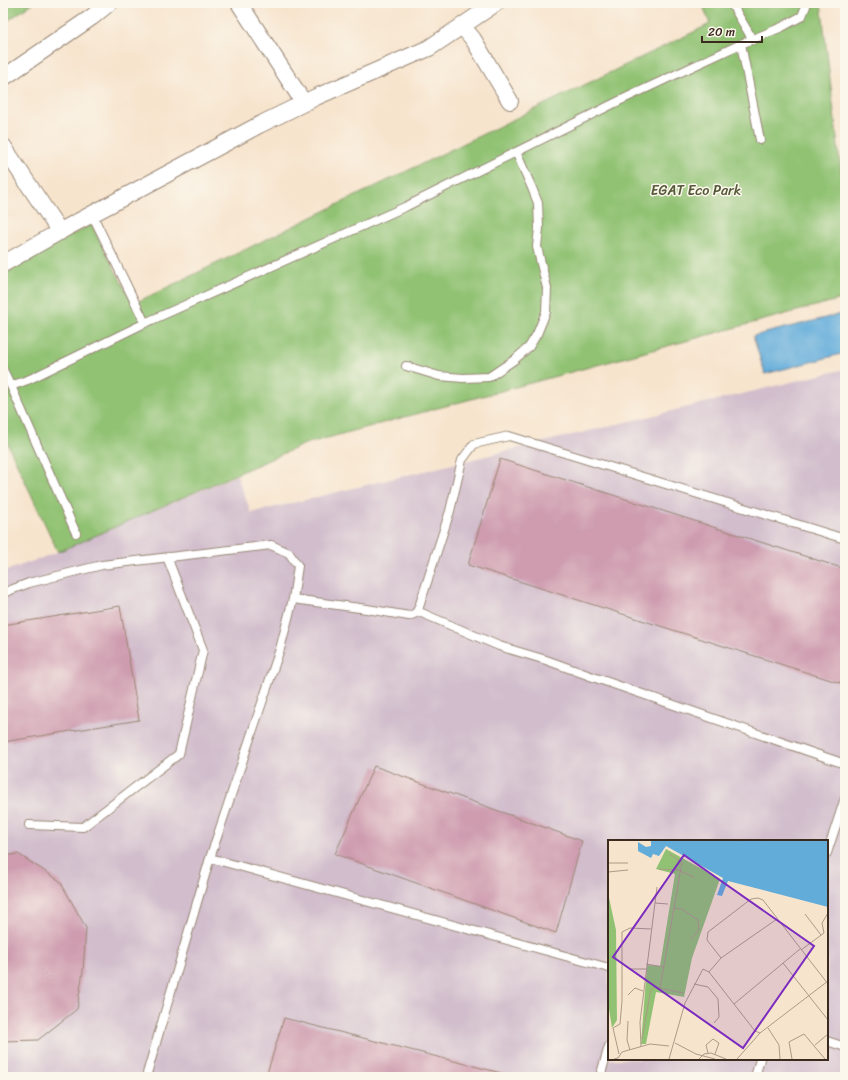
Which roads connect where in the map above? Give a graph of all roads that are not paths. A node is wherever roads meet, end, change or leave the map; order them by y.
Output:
1 (109, 3) edge
2 (239, 3) edge
3 (496, 3) edge
4 (730, 3) edge
5 (806, 3) edge
6 (462, 26) junction
7 (753, 40) junction
8 (741, 44) junction
9 (3, 78) edge
10 (510, 102) dead end
11 (304, 103) junction
12 (760, 140) dead end
13 (3, 146) edge
14 (516, 152) junction
15 (92, 214) junction
16 (60, 232) junction
17 (3, 264) edge
18 (145, 323) junction
19 (406, 366) dead end
20 (3, 370) edge
21 (11, 386) junction
22 (76, 532) dead end
23 (845, 539) edge
24 (167, 557) junction
25 (3, 593) edge
26 (294, 599) junction
27 (417, 611) junction
28 (845, 764) edge
29 (845, 798) edge
30 (29, 825) dead end
31 (828, 850) edge
32 (210, 858) junction
33 (608, 968) edge
34 (828, 1041) edge
35 (845, 1047) edge
36 (608, 1049) edge
37 (760, 1060) edge
38 (146, 1077) edge
39 (600, 1077) edge
40 (754, 1077) edge

1 - 9 street
2 - 11 street
3 - 6 street
4 - 7 lane
5 - 7 lane
6 - 10 street
6 - 11 street
7 - 8 lane
8 - 12 lane
8 - 14 lane
11 - 15 street
13 - 16 street
14 - 18 lane
14 - 19 lane
15 - 16 street
15 - 18 lane
16 - 17 street
18 - 21 lane
20 - 21 lane
21 - 22 lane
23 - 27 lane
24 - 25 lane
24 - 26 lane
24 - 30 lane
26 - 27 lane
26 - 32 lane
27 - 28 lane
29 - 31 lane
32 - 33 lane
32 - 38 lane
34 - 35 lane
36 - 39 lane
37 - 40 lane

